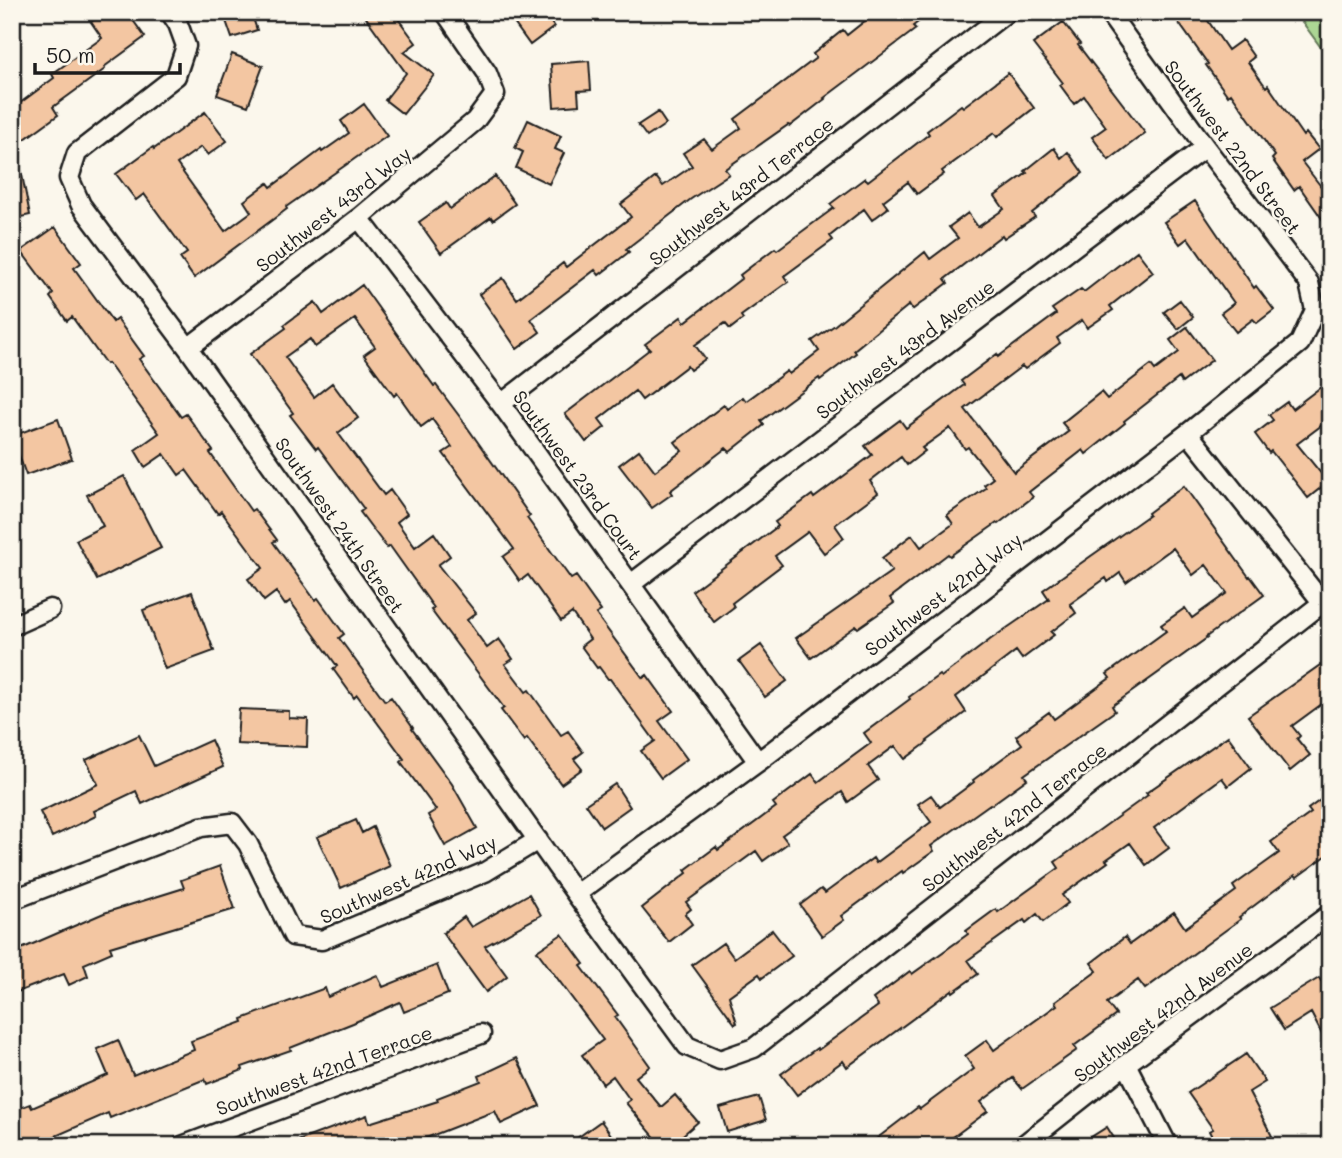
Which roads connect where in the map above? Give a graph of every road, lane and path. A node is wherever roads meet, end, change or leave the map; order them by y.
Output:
1 (170, 12) edge
2 (444, 12) edge
3 (1007, 12) edge
4 (1108, 12) edge
5 (1205, 147) junction
6 (359, 218) junction
7 (1315, 310) joint
8 (188, 348) junction
9 (501, 404) junction
10 (1188, 433) junction
11 (631, 583) junction
12 (1326, 600) edge
13 (50, 608) dead end
14 (12, 626) edge
15 (758, 762) junction
16 (538, 840) junction
17 (576, 894) junction
18 (12, 900) edge
19 (1330, 914) edge
20 (481, 1034) dead end
21 (720, 1060) joint
22 (1126, 1064) junction
23 (182, 1146) edge
24 (1022, 1146) edge
25 (1168, 1146) edge

1 - 8 street, Southwest 24th Street
2 - 6 street, Southwest 43rd Way
3 - 9 street, Southwest 43rd Terrace
4 - 5 street, Southwest 22nd Street
5 - 7 street, Southwest 22nd Street
5 - 11 street, Southwest 43rd Avenue
6 - 8 street, Southwest 43rd Way
6 - 9 street, Southwest 23rd Court
7 - 10 street, Southwest 42nd Way
8 - 16 street, Southwest 24th Street
9 - 11 street, Southwest 23rd Court
10 - 12 street
10 - 15 street, Southwest 42nd Way
11 - 15 street, Southwest 23rd Court
12 - 21 street, Southwest 42nd Terrace
13 - 14 street
15 - 17 street, Southwest 42nd Way
16 - 17 street, Southwest 24th Street
16 - 18 street, Southwest 42nd Way
17 - 21 street, Southwest 24th Street
19 - 22 street, Southwest 42nd Avenue
20 - 23 street, Southwest 42nd Terrace
22 - 24 street, Southwest 42nd Avenue
22 - 25 street

